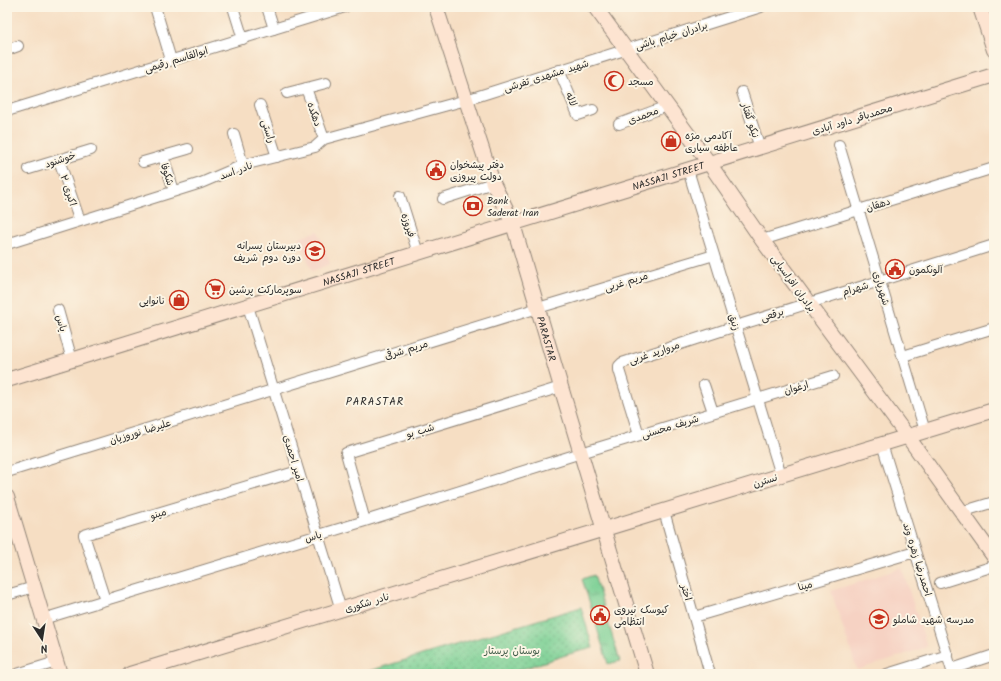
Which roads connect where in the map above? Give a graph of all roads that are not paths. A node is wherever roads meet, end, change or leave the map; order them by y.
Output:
1 (233, 7) edge
2 (267, 7) edge
3 (345, 7) edge
4 (436, 7) edge
5 (595, 7) edge
6 (761, 7) edge
7 (980, 7) edge
8 (156, 10) dead end
9 (274, 29) junction
10 (242, 39) junction
11 (18, 46) dead end
12 (626, 49) junction
13 (7, 50) edge
14 (994, 50) edge
15 (171, 60) junction
16 (559, 70) junction
17 (994, 75) edge
18 (326, 83) dead end
19 (306, 88) junction
20 (742, 92) dead end
21 (287, 93) dead end
22 (466, 100) junction
23 (260, 105) dead end
24 (667, 106) junction
25 (593, 110) dead end
26 (7, 111) edge
27 (619, 124) dead end
28 (234, 134) dead end
29 (324, 140) junction
30 (839, 145) dead end
31 (760, 148) junction
32 (188, 149) dead end
33 (91, 150) dead end
34 (162, 156) junction
35 (277, 157) junction
36 (59, 160) junction
37 (143, 162) dead end
38 (710, 163) junction
39 (243, 165) junction
40 (994, 168) edge
41 (29, 169) dead end
42 (688, 170) junction
43 (492, 183) junction
44 (174, 191) junction
45 (400, 196) dead end
46 (443, 199) dead end
47 (858, 210) junction
48 (80, 221) junction
49 (513, 224) junction
50 (762, 240) junction
51 (7, 244) edge
52 (994, 245) edge
53 (418, 253) junction
54 (714, 255) junction
55 (880, 281) junction
56 (808, 303) junction
57 (248, 306) junction
58 (538, 308) junction
59 (58, 310) dead end
60 (736, 326) junction
61 (994, 328) edge
62 (903, 356) junction
63 (72, 360) junction
64 (833, 376) dead end
65 (7, 380) edge
66 (704, 385) dead end
67 (561, 387) junction
68 (274, 390) junction
69 (758, 398) junction
70 (994, 410) edge
71 (713, 412) junction
72 (925, 431) junction
73 (639, 435) junction
74 (908, 436) junction
75 (882, 444) junction
76 (581, 452) junction
77 (298, 471) junction
78 (7, 472) edge
79 (781, 475) junction
80 (7, 497) edge
81 (994, 502) edge
82 (664, 511) junction
83 (961, 512) junction
84 (365, 520) junction
85 (604, 530) junction
86 (318, 535) junction
87 (916, 552) junction
88 (994, 558) edge
89 (994, 566) edge
90 (940, 583) dead end
91 (34, 586) junction
92 (7, 595) edge
93 (105, 600) junction
94 (341, 610) junction
95 (694, 617) junction
96 (44, 619) junction
97 (948, 655) junction
98 (994, 655) edge
99 (58, 668) edge
100 (953, 671) edge
101 (17, 674) edge
102 (130, 674) edge
103 (647, 674) edge
104 (710, 674) edge
105 (887, 674) edge

1 - 10 street
2 - 9 street
3 - 9 street, ابوالقاسم رقیمی
4 - 22 street, PARASTAR
5 - 12 street, برادران افراسیابی
6 - 12 street, برادران خیام باشی
7 - 14 street
8 - 15 street
9 - 10 street, ابوالقاسم رقیمی
10 - 15 street, ابوالقاسم رقیمی
11 - 13 street
12 - 16 street, شهید مشهدی تفرشی
12 - 24 street, برادران افراسیابی
15 - 26 street, ابوالقاسم رقیمی
16 - 22 street, شهید مشهدی تفرشی
16 - 25 street, لاله
17 - 31 street, محمدباقر داود آبادی
18 - 19 street
19 - 21 street
19 - 29 street, دهکده
20 - 31 street, نیکو گفتار
22 - 29 street, نادر اسد
22 - 43 street, PARASTAR
23 - 35 street, راستی
24 - 27 street, محمدی
24 - 38 street, برادران افراسیابی
28 - 39 street
29 - 35 street, نادر اسد
30 - 47 street, شهریاری
31 - 38 street, محمدباقر داود آبادی
32 - 34 street, شکوفا
33 - 36 street, خوشنود
34 - 37 street, شکوفا
34 - 44 street, شکوفا
35 - 39 street, نادر اسد
36 - 41 street, خوشنود
36 - 48 street, اکبری ۲
38 - 42 street, NASSAJI STREET
38 - 50 street, برادران افراسیابی
39 - 44 street, نادر اسد
40 - 47 street, دهقان
42 - 49 street, NASSAJI STREET
42 - 54 street, زنبق
43 - 46 street
43 - 49 street, PARASTAR
44 - 48 street, نادر اسد
45 - 53 street, فیروزه
47 - 50 street, دهقان
47 - 55 street, شهریاری
48 - 51 street, نادر اسد
49 - 53 street, NASSAJI STREET
49 - 58 street, PARASTAR
50 - 56 street, برادران افراسیابی
52 - 55 street, شهرام
53 - 57 street, NASSAJI STREET
54 - 58 street, مریم غربی
54 - 60 street, زنبق
55 - 56 street, شهرام
55 - 62 street, شهریاری
56 - 60 street, برقعی
56 - 74 street, برادران افراسیابی
57 - 63 street, NASSAJI STREET
57 - 68 street, امیر احمدی
58 - 67 street, PARASTAR
58 - 68 street, مریم شرقی
59 - 63 street, یاس
60 - 69 street, زنبق
60 - 73 street, مروارید غربی
61 - 62 street
62 - 72 street, شهریاری
63 - 65 street, NASSAJI STREET
64 - 69 street, ارغوان
66 - 71 street
67 - 76 street, PARASTAR
67 - 84 street, شب بو
68 - 77 street, امیر احمدی
68 - 78 street, علیرضا نوروزیان
69 - 71 street, شریف محسنی
69 - 79 street, زنبق
70 - 72 street, نسترن
71 - 73 street, شریف محسنی
72 - 74 street, نسترن
73 - 76 street, شریف محسنی
74 - 75 street, نسترن
74 - 83 street, برادران افراسیابی
75 - 79 street, نسترن
75 - 87 street, احمدرضا زهره وند
76 - 84 street, یاس
76 - 85 street, PARASTAR
77 - 86 street, امیر احمدی
77 - 93 street, مینو
79 - 82 street, نسترن
80 - 91 street
81 - 83 street
82 - 85 street, نسترن
82 - 95 street, اختر
83 - 88 street, برادران افراسیابی
84 - 86 street, یاس
85 - 94 street, نادر شکوری
85 - 103 street, PARASTAR
86 - 93 street, یاس
86 - 94 street, امیر احمدی
87 - 95 street, مینا
87 - 97 street, احمدرضا زهره وند
89 - 90 street
91 - 92 street
91 - 96 street
93 - 96 street, یاس
94 - 102 street, نادر شکوری
95 - 104 street, اختر
96 - 99 street
97 - 100 street, احمدرضا زهره وند
97 - 105 street
98 - 100 street
99 - 101 street

